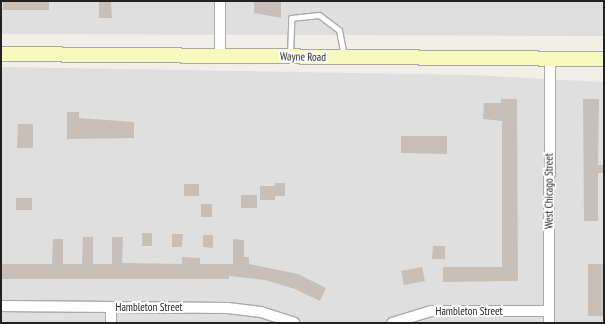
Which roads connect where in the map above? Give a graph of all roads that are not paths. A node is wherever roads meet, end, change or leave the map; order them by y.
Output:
1 (220, 1) edge
2 (1, 54) edge
3 (220, 56) junction
4 (290, 57) junction
5 (345, 57) junction
6 (550, 59) junction
7 (604, 59) edge
8 (1, 306) edge
9 (112, 307) junction
10 (549, 311) junction
11 (111, 323) edge
12 (294, 323) edge
13 (392, 323) edge
14 (549, 323) edge

1 - 3 street
2 - 3 main road, Wayne Road
3 - 4 main road, Wayne Road
4 - 5 main road, Wayne Road
4 - 5 lane
5 - 6 main road, Wayne Road
6 - 7 main road, Wayne Road
6 - 10 street, West Chicago Street
8 - 9 street, Hambleton Street
9 - 11 street
9 - 12 street, Hambleton Street
10 - 13 street, Hambleton Street
10 - 14 street, West Chicago Street

